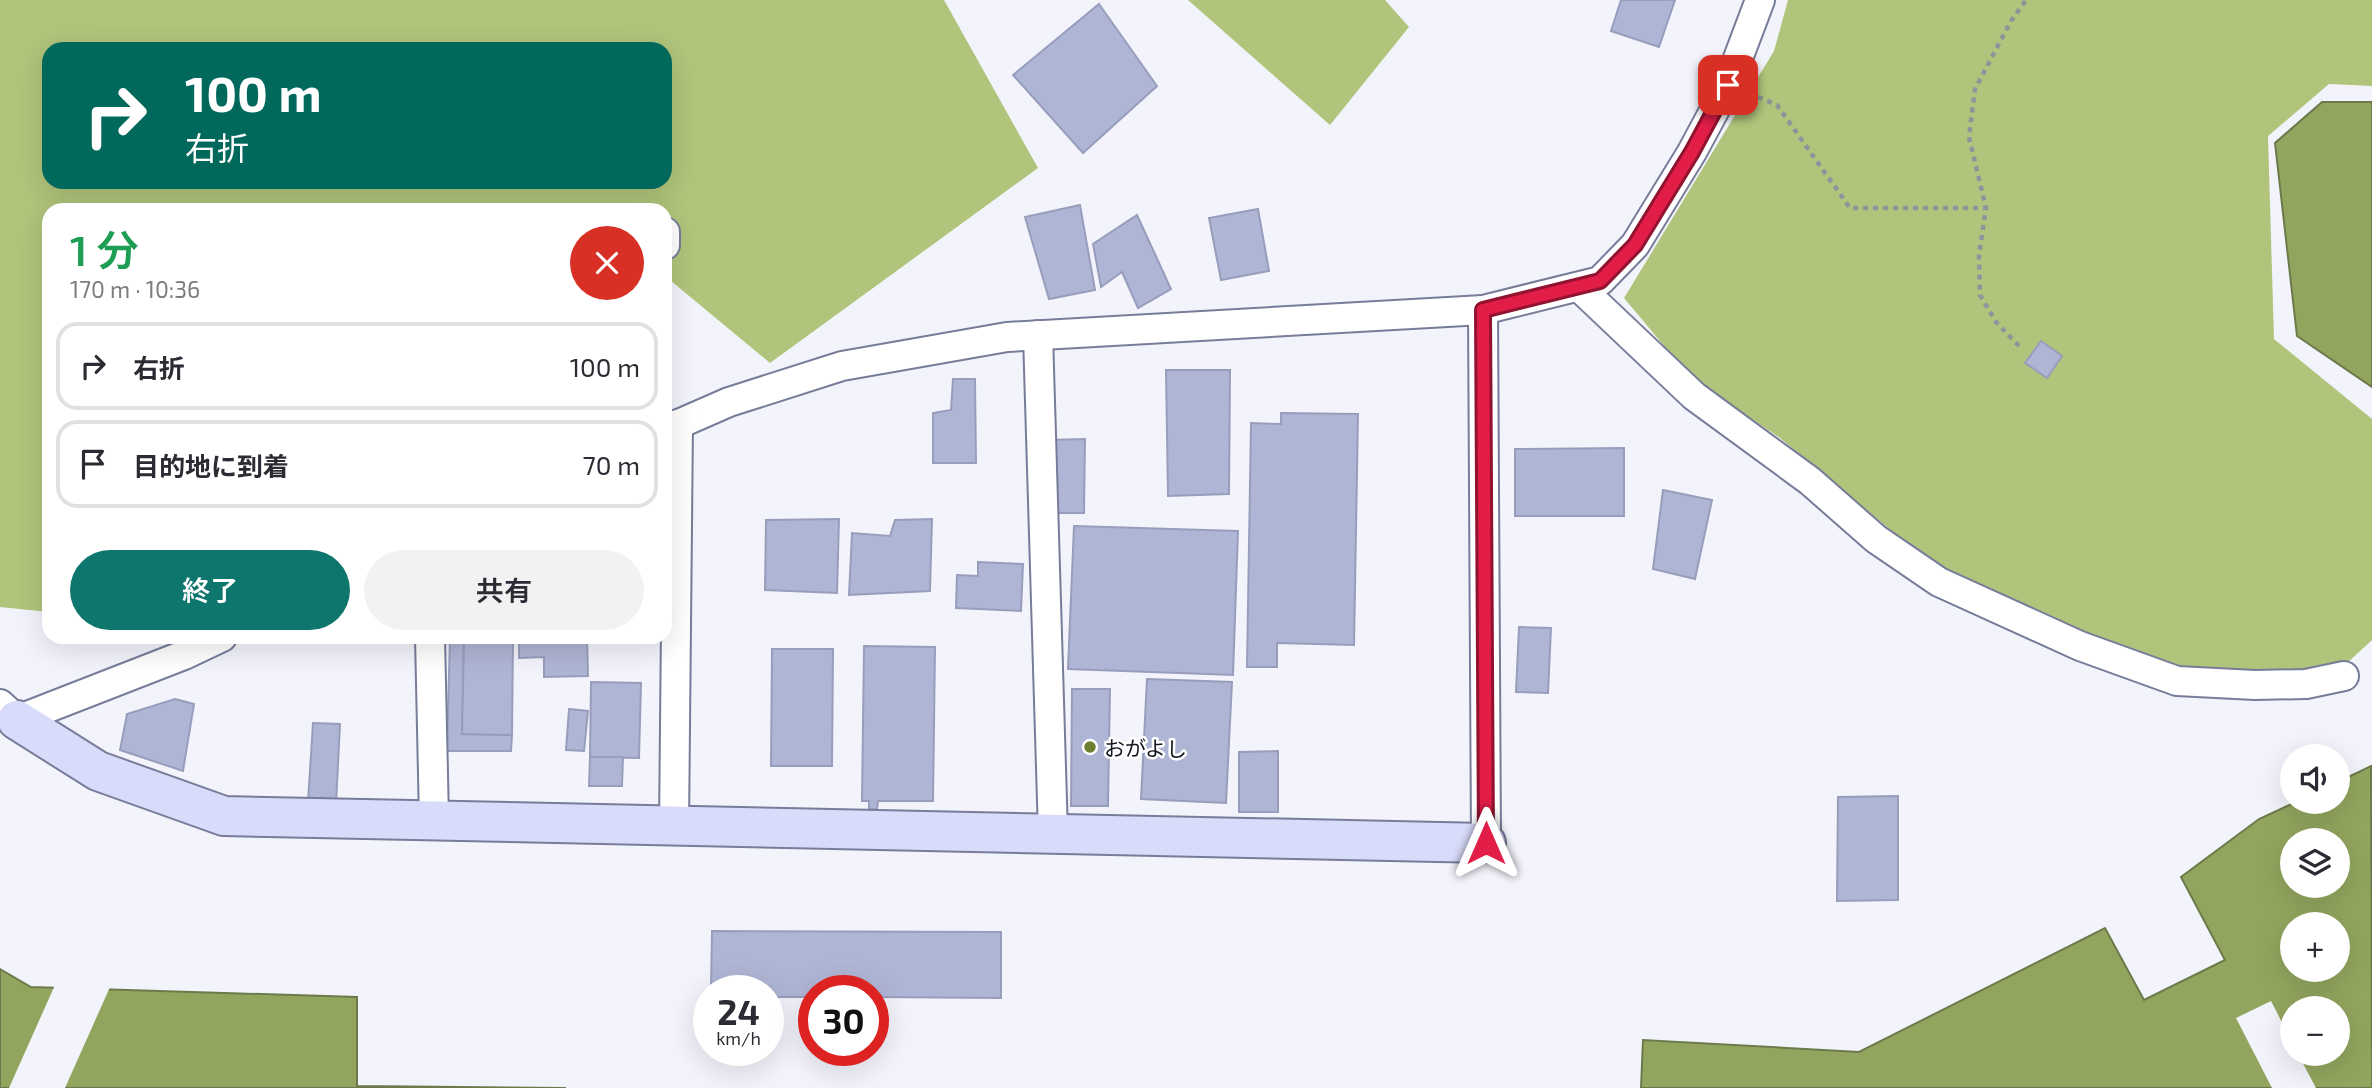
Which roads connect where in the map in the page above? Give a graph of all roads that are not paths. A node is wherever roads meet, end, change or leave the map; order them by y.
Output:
1 (1760, 0) edge
2 (1579, 287) junction
3 (1483, 310) junction
4 (1038, 335) junction
5 (672, 427) edge
6 (672, 560) edge
7 (207, 644) edge
8 (430, 644) edge
9 (2344, 676) dead end
10 (8, 712) edge
11 (434, 820) junction
12 (674, 826) junction
13 (1053, 834) junction
14 (1486, 843) joint

1 - 2 street
2 - 3 street
2 - 9 street
3 - 4 street
3 - 14 street
4 - 5 street
4 - 13 street
6 - 12 street
7 - 10 street
8 - 11 street
10 - 11 street
11 - 12 street
12 - 13 street
13 - 14 street

